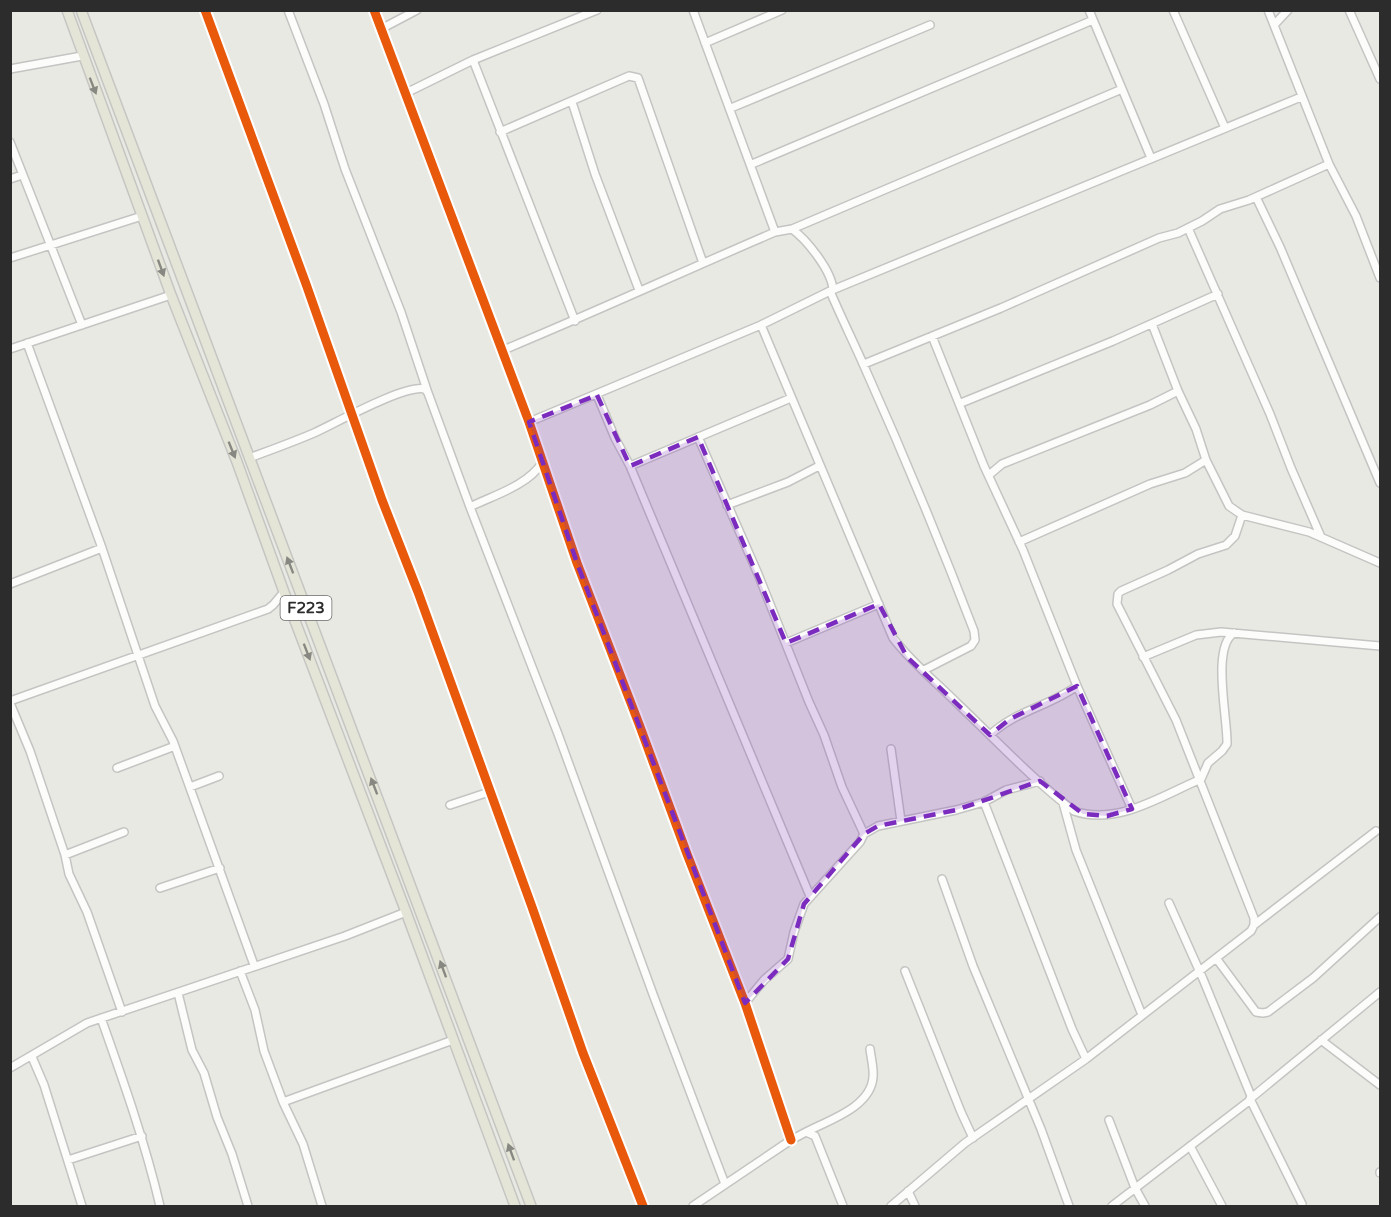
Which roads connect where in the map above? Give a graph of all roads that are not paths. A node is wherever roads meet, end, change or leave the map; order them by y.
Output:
1 (67, 10) edge
2 (205, 10) edge
3 (288, 10) edge
4 (374, 10) edge
5 (417, 10) edge
6 (597, 10) edge
7 (693, 10) edge
8 (1089, 10) edge
9 (1173, 10) edge
10 (1268, 10) edge
11 (1288, 10) edge
12 (1349, 10) edge
13 (780, 11) edge
14 (82, 13) edge
15 (1093, 20) junction
16 (70, 21) junction
17 (930, 25) dead end
18 (1274, 25) junction
19 (381, 29) junction
20 (705, 44) junction
21 (82, 56) junction
22 (473, 60) junction
23 (1378, 66) edge
24 (10, 69) edge
25 (1380, 79) edge
26 (1122, 89) junction
27 (406, 93) junction
28 (1301, 97) junction
29 (572, 102) junction
30 (731, 108) junction
31 (1225, 128) junction
32 (500, 132) junction
33 (10, 142) edge
34 (1151, 158) junction
35 (752, 164) junction
36 (1329, 164) junction
37 (22, 175) junction
38 (10, 179) edge
39 (1256, 197) junction
40 (142, 216) junction
41 (1188, 228) junction
42 (792, 229) junction
43 (775, 232) junction
44 (51, 245) junction
45 (10, 258) edge
46 (704, 263) junction
47 (1380, 278) edge
48 (639, 290) junction
49 (830, 291) junction
50 (1218, 294) junction
51 (171, 295) junction
52 (575, 321) junction
53 (1152, 324) junction
54 (82, 325) junction
55 (761, 325) junction
56 (932, 336) junction
57 (27, 343) junction
58 (10, 349) edge
59 (501, 351) junction
60 (864, 364) junction
61 (425, 389) junction
62 (1178, 391) junction
63 (597, 395) junction
64 (791, 398) junction
65 (961, 403) junction
66 (351, 416) junction
67 (529, 422) junction
68 (698, 437) junction
69 (249, 458) junction
70 (1206, 460) junction
71 (542, 463) junction
72 (630, 466) junction
73 (819, 466) junction
74 (988, 476) junction
75 (1380, 483) edge
76 (727, 505) junction
77 (470, 507) junction
78 (1242, 515) junction
79 (1321, 538) junction
80 (1019, 542) junction
81 (102, 548) junction
82 (1380, 563) edge
83 (10, 584) edge
84 (284, 592) junction
85 (879, 604) junction
86 (1233, 633) junction
87 (786, 643) junction
88 (1380, 646) edge
89 (139, 655) junction
90 (1143, 657) junction
91 (924, 670) junction
92 (334, 680) junction
93 (320, 686) junction
94 (1077, 686) junction
95 (10, 702) edge
96 (990, 735) junction
97 (175, 746) junction
98 (891, 749) dead end
99 (117, 768) dead end
100 (219, 776) dead end
101 (1201, 779) junction
102 (1040, 782) junction
103 (189, 787) junction
104 (489, 792) junction
105 (984, 802) junction
106 (1063, 803) junction
107 (450, 805) dead end
108 (1132, 809) junction
109 (901, 821) junction
110 (1376, 831) dead end
111 (124, 832) dead end
112 (864, 834) junction
113 (65, 855) junction
114 (220, 868) junction
115 (942, 879) dead end
116 (160, 888) dead end
117 (810, 896) junction
118 (1169, 903) dead end
119 (406, 912) junction
120 (1380, 917) edge
121 (1254, 925) junction
122 (1216, 958) junction
123 (255, 965) junction
124 (240, 971) junction
125 (905, 971) dead end
126 (1199, 971) junction
127 (1380, 992) edge
128 (178, 993) junction
129 (745, 1003) junction
130 (122, 1012) junction
131 (1142, 1016) junction
132 (101, 1018) junction
133 (453, 1040) junction
134 (1321, 1040) junction
135 (870, 1049) dead end
136 (32, 1057) junction
137 (1086, 1059) junction
138 (10, 1068) edge
139 (1380, 1085) edge
140 (1028, 1099) junction
141 (1250, 1099) junction
142 (283, 1102) junction
143 (1109, 1120) dead end
144 (806, 1132) junction
145 (142, 1136) junction
146 (973, 1138) junction
147 (791, 1140) junction
148 (1190, 1146) junction
149 (68, 1160) junction
150 (725, 1184) junction
151 (1135, 1188) junction
152 (909, 1191) junction
153 (1302, 1204) dead end
154 (82, 1206) edge
155 (160, 1206) edge
156 (248, 1206) edge
157 (322, 1206) edge
158 (514, 1206) edge
159 (531, 1206) edge
160 (643, 1206) edge
161 (693, 1206) edge
162 (843, 1206) edge
163 (891, 1206) edge
164 (915, 1206) edge
165 (1069, 1206) edge
166 (1112, 1206) edge
167 (1145, 1206) edge
168 (1222, 1206) edge

1 - 16 main road, F223
2 - 66 street
3 - 61 street
4 - 19 street
5 - 19 street
6 - 22 street
7 - 20 street
8 - 15 street
9 - 31 street
10 - 18 street
11 - 18 street
12 - 23 street
13 - 20 street
14 - 16 main road
14 - 69 main road, F223
15 - 26 street
15 - 35 street
16 - 21 main road, F223
17 - 30 street
18 - 28 street
19 - 27 street
20 - 30 street
21 - 24 street
21 -> 40 main road, F223
22 - 27 street
22 - 32 street
23 - 25 street
26 - 34 street
26 - 42 street
27 - 59 street
28 - 31 street
28 - 36 street
29 - 32 street
29 - 46 street
29 - 48 street
30 - 35 street
31 - 34 street
32 - 52 street
33 - 37 street
34 - 49 street
35 - 43 street
36 - 39 street
36 - 47 street
37 - 38 street
37 - 44 street
39 - 41 street
39 - 75 street
40 - 44 street
40 -> 51 main road, F223
41 - 50 street
41 - 56 street
42 - 43 street
42 - 49 street
43 - 46 street
44 - 45 street
44 - 54 street
46 - 48 street
48 - 52 street
49 - 55 street
49 - 60 street
50 - 53 street
50 - 79 street
51 - 54 street
51 -> 84 main road, F223
52 - 59 street
53 - 62 street
53 - 65 street
54 - 57 street
55 - 63 street
55 - 64 street
56 - 60 street
56 - 65 street
57 - 58 street
57 - 81 street
59 - 67 street
60 - 91 street
61 - 66 street
61 - 77 street
62 - 70 street
62 - 74 street
63 - 67 street
63 - 72 street
64 - 68 street
64 - 73 street
65 - 74 street
66 - 69 street
66 - 104 street
67 - 71 street
68 - 72 street
68 - 76 street
92 -> 69 main road, F223
70 - 78 street
70 - 80 street
71 - 77 street
71 - 129 street
72 - 117 street
73 - 76 street
73 - 85 street
74 - 80 street
76 - 87 street
77 - 150 street
78 - 79 street
78 - 90 street
79 - 82 street
80 - 94 street
81 - 83 street
81 - 89 street
84 - 89 street
84 -> 93 main road, F223
85 - 87 street
85 - 91 street
86 - 88 street
86 - 90 street
86 - 101 street
87 - 112 street
89 - 95 street
89 - 97 street
90 - 101 street
91 - 96 street
92 - 93 main road
159 -> 92 main road, F223
93 - 119 main road, F223
94 - 96 street
94 - 108 street
95 - 113 street
96 - 102 street
97 - 99 street
97 - 103 street
98 - 109 street
100 - 103 street
101 - 108 street
101 - 121 street
102 - 105 street
102 - 106 street
103 - 114 street
104 - 107 street
104 - 160 street
105 - 109 street
105 - 137 street
106 - 108 street
106 - 131 street
109 - 112 street
110 - 121 street
111 - 113 street
112 - 117 street
113 - 130 street
114 - 116 street
114 - 123 street
115 - 140 street
117 - 129 street
118 - 126 street
119 - 123 street
119 - 133 main road, F223
120 - 122 street
121 - 122 street
122 - 126 street
123 - 124 street
124 - 128 street
124 - 142 street
125 - 146 street
126 - 131 street
126 - 141 street
127 - 134 street
128 - 130 street
128 - 156 street
129 - 147 street
130 - 132 street
131 - 137 street
132 - 136 street
132 - 145 street
133 - 142 street
133 - 158 main road, F223
134 - 139 street
134 - 141 street
135 - 144 street
136 - 138 street
136 - 149 street
137 - 140 street
140 - 146 street
140 - 165 street
141 - 148 street
141 - 153 street
142 - 157 street
143 - 151 street
144 - 147 street
144 - 162 street
145 - 149 street
145 - 155 street
146 - 152 street
147 - 150 street
148 - 151 street
148 - 168 street
149 - 154 street
150 - 161 street
151 - 166 street
151 - 167 street
152 - 163 street
152 - 164 street

